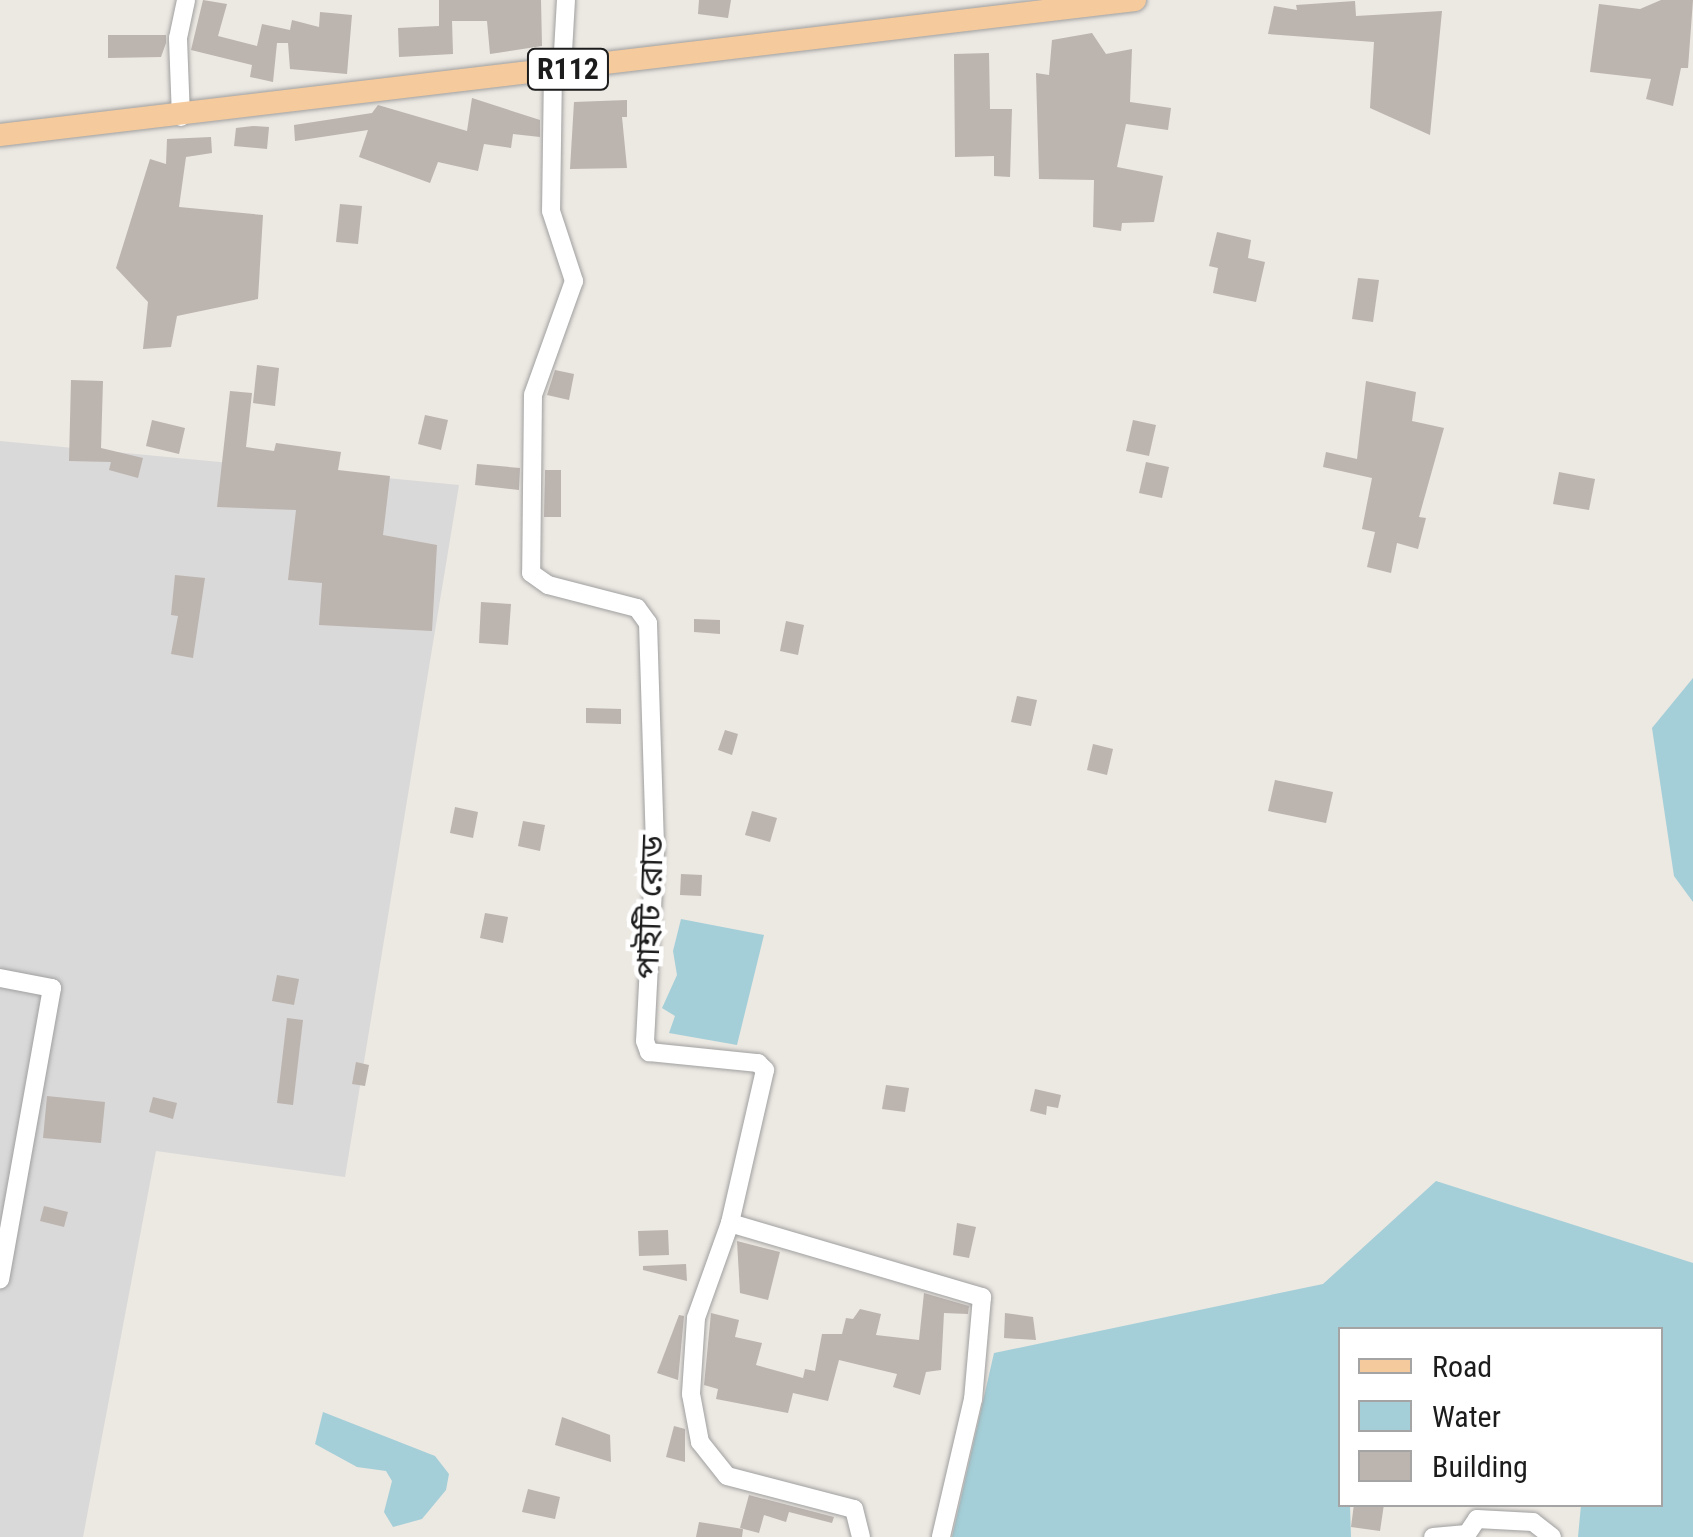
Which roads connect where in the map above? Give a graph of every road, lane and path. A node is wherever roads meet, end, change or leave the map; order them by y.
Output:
1 (186, 0) edge
2 (566, 0) edge
3 (1135, 0) edge
4 (558, 70) junction
5 (181, 117) junction
6 (0, 135) edge
7 (0, 978) edge
8 (730, 1224) junction
9 (0, 1278) edge
10 (861, 1537) edge
11 (941, 1537) edge
12 (1433, 1537) edge
13 (1552, 1537) edge

1 - 5 street
2 - 4 street
3 - 4 main road, R112
4 - 5 main road, R112
4 - 8 street, পাইটি রোড
5 - 6 main road, R112
7 - 9 street
8 - 10 street
8 - 11 street
12 - 13 street

